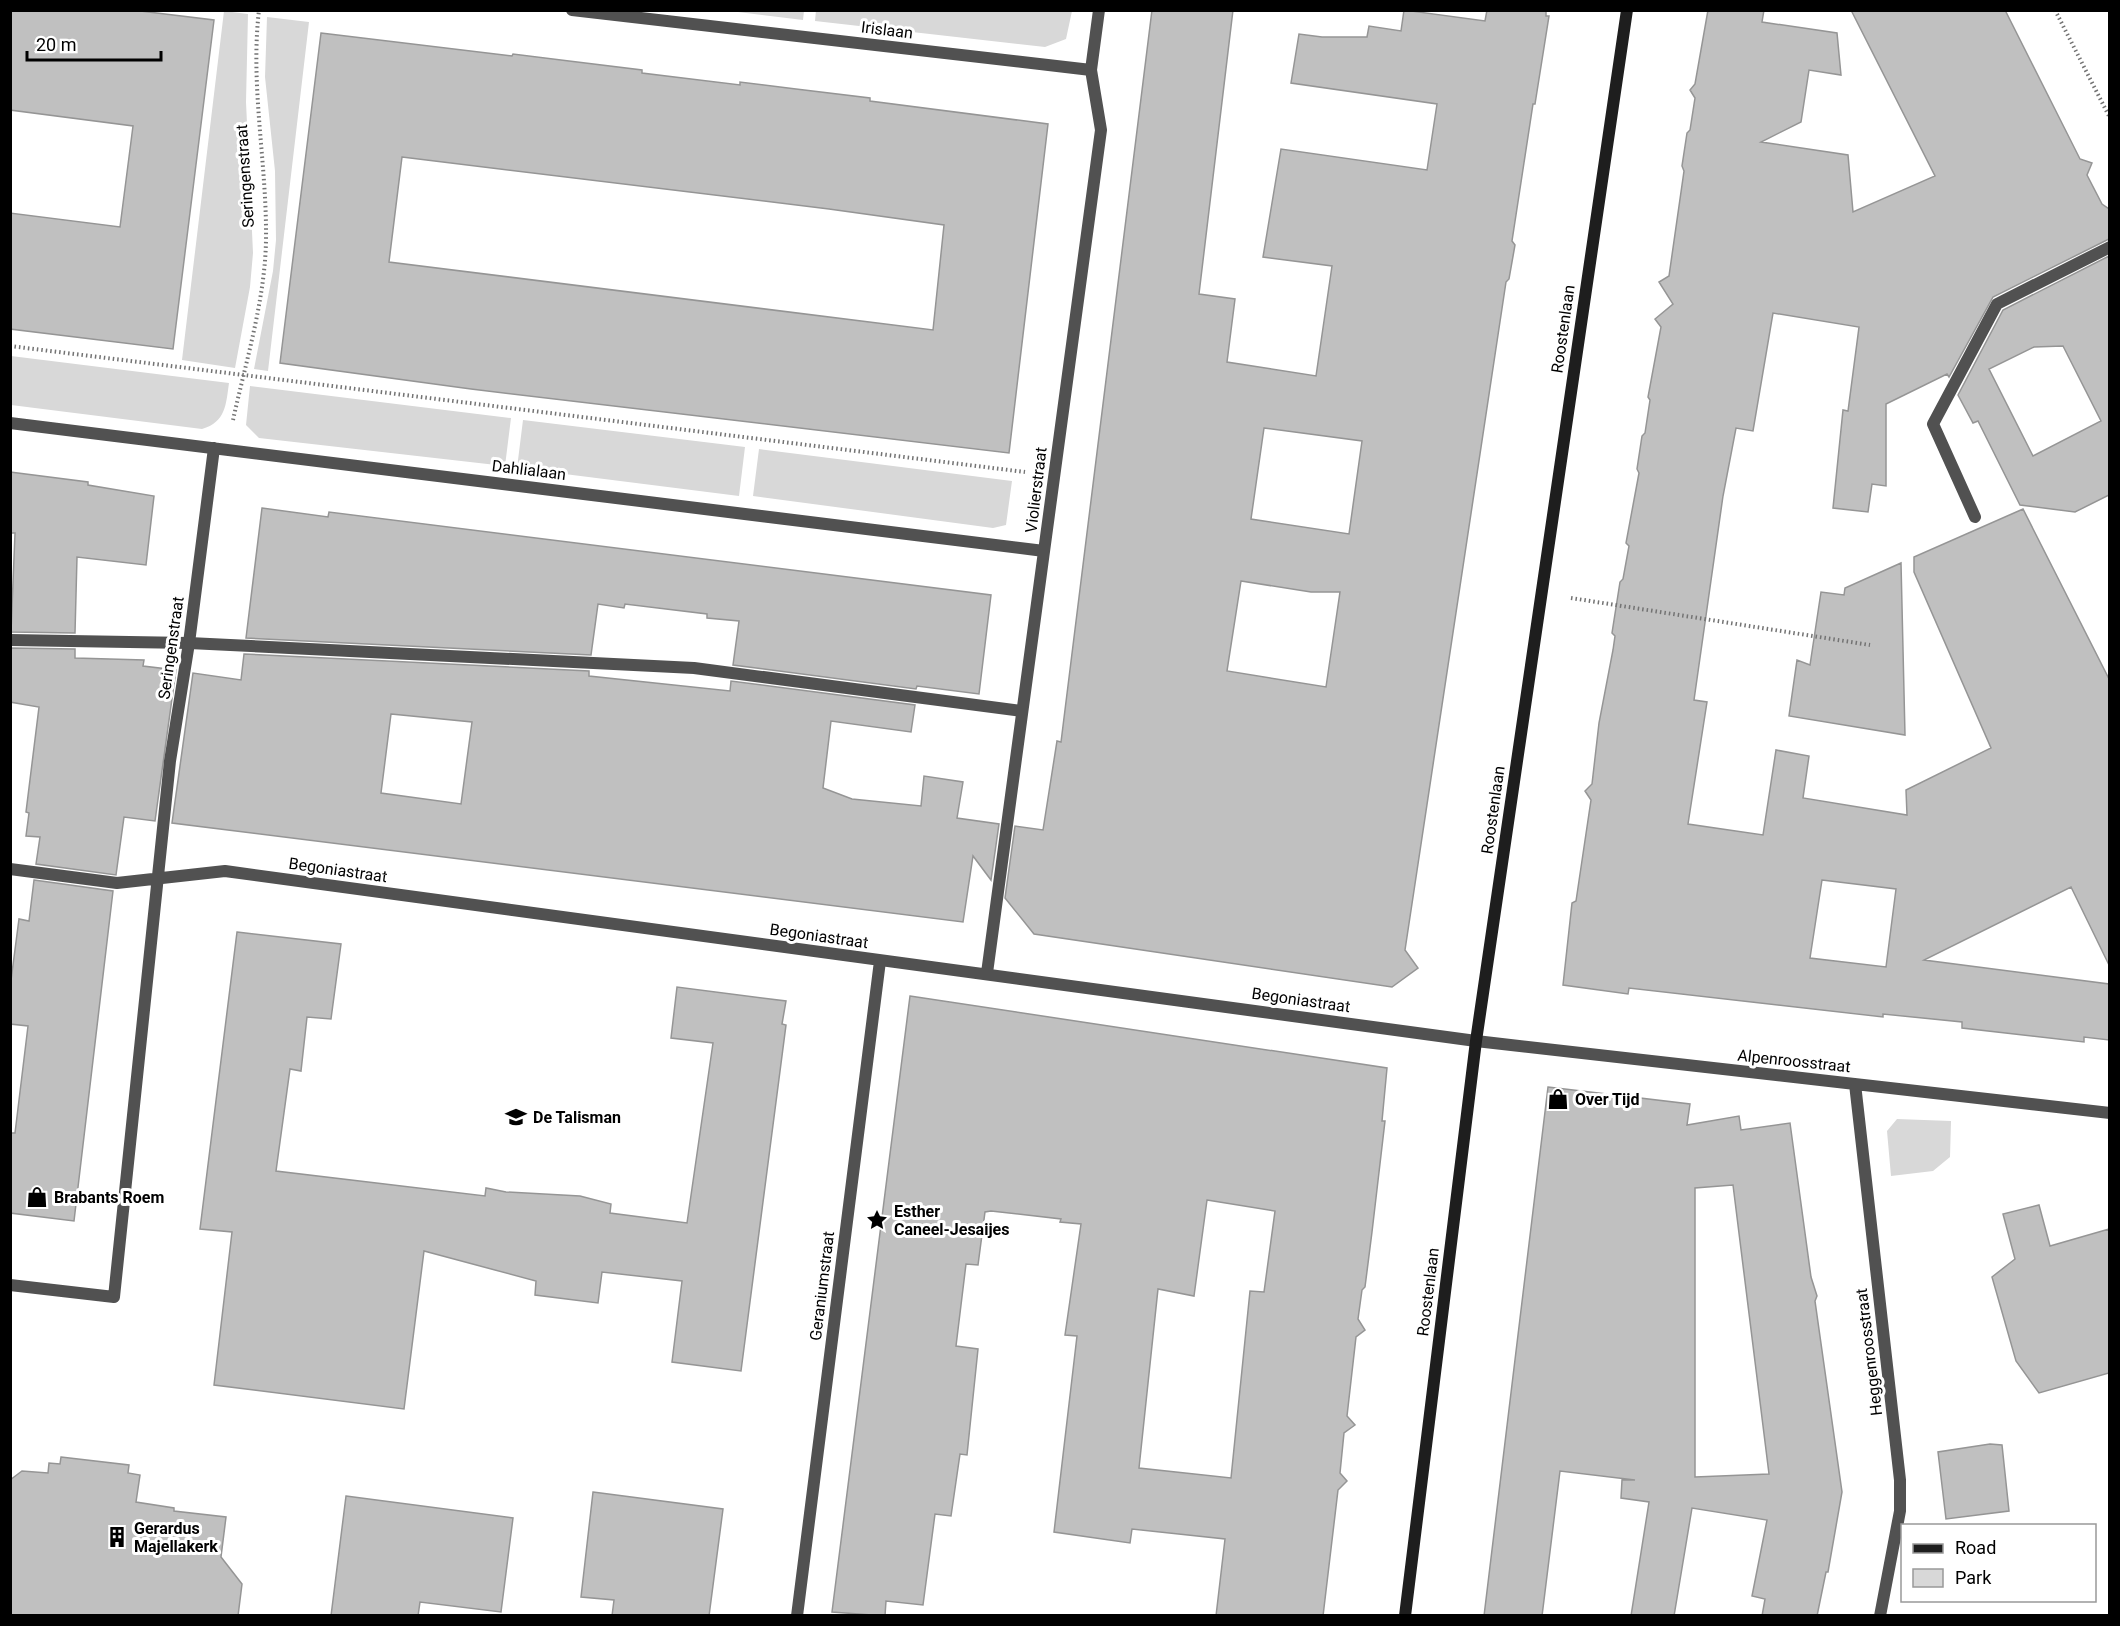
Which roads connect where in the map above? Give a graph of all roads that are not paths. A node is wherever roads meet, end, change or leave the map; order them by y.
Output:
1 (572, 10) edge
2 (1099, 10) edge
3 (1627, 10) edge
4 (1091, 70) junction
5 (2109, 247) edge
6 (10, 423) edge
7 (214, 448) junction
8 (1975, 517) dead end
9 (1044, 551) junction
10 (10, 640) edge
11 (189, 643) junction
12 (1022, 711) junction
13 (10, 869) edge
14 (159, 877) junction
15 (880, 961) junction
16 (987, 973) junction
17 (1476, 1041) junction
18 (1855, 1084) junction
19 (2109, 1113) edge
20 (10, 1285) edge
21 (797, 1616) edge
22 (1405, 1616) edge
23 (1880, 1616) edge

1 - 4 street, Irislaan
2 - 4 street, Violierstraat
3 - 17 street, Roostenlaan
4 - 9 street, Violierstraat
5 - 8 street
6 - 7 street, Dahlialaan
7 - 9 street, Dahlialaan
7 - 11 street, Seringenstraat
9 - 12 street, Violierstraat
10 - 11 street
11 - 12 street
11 - 14 street, Seringenstraat
12 - 16 street, Violierstraat
13 - 14 street, Begoniastraat
14 - 15 street, Begoniastraat
14 - 20 street, Seringenstraat
15 - 16 street, Begoniastraat
15 - 21 street, Geraniumstraat
16 - 17 street, Begoniastraat
17 - 18 street, Alpenroosstraat
17 - 22 street, Roostenlaan
18 - 19 street, Alpenroosstraat
18 - 23 street, Heggenroosstraat

